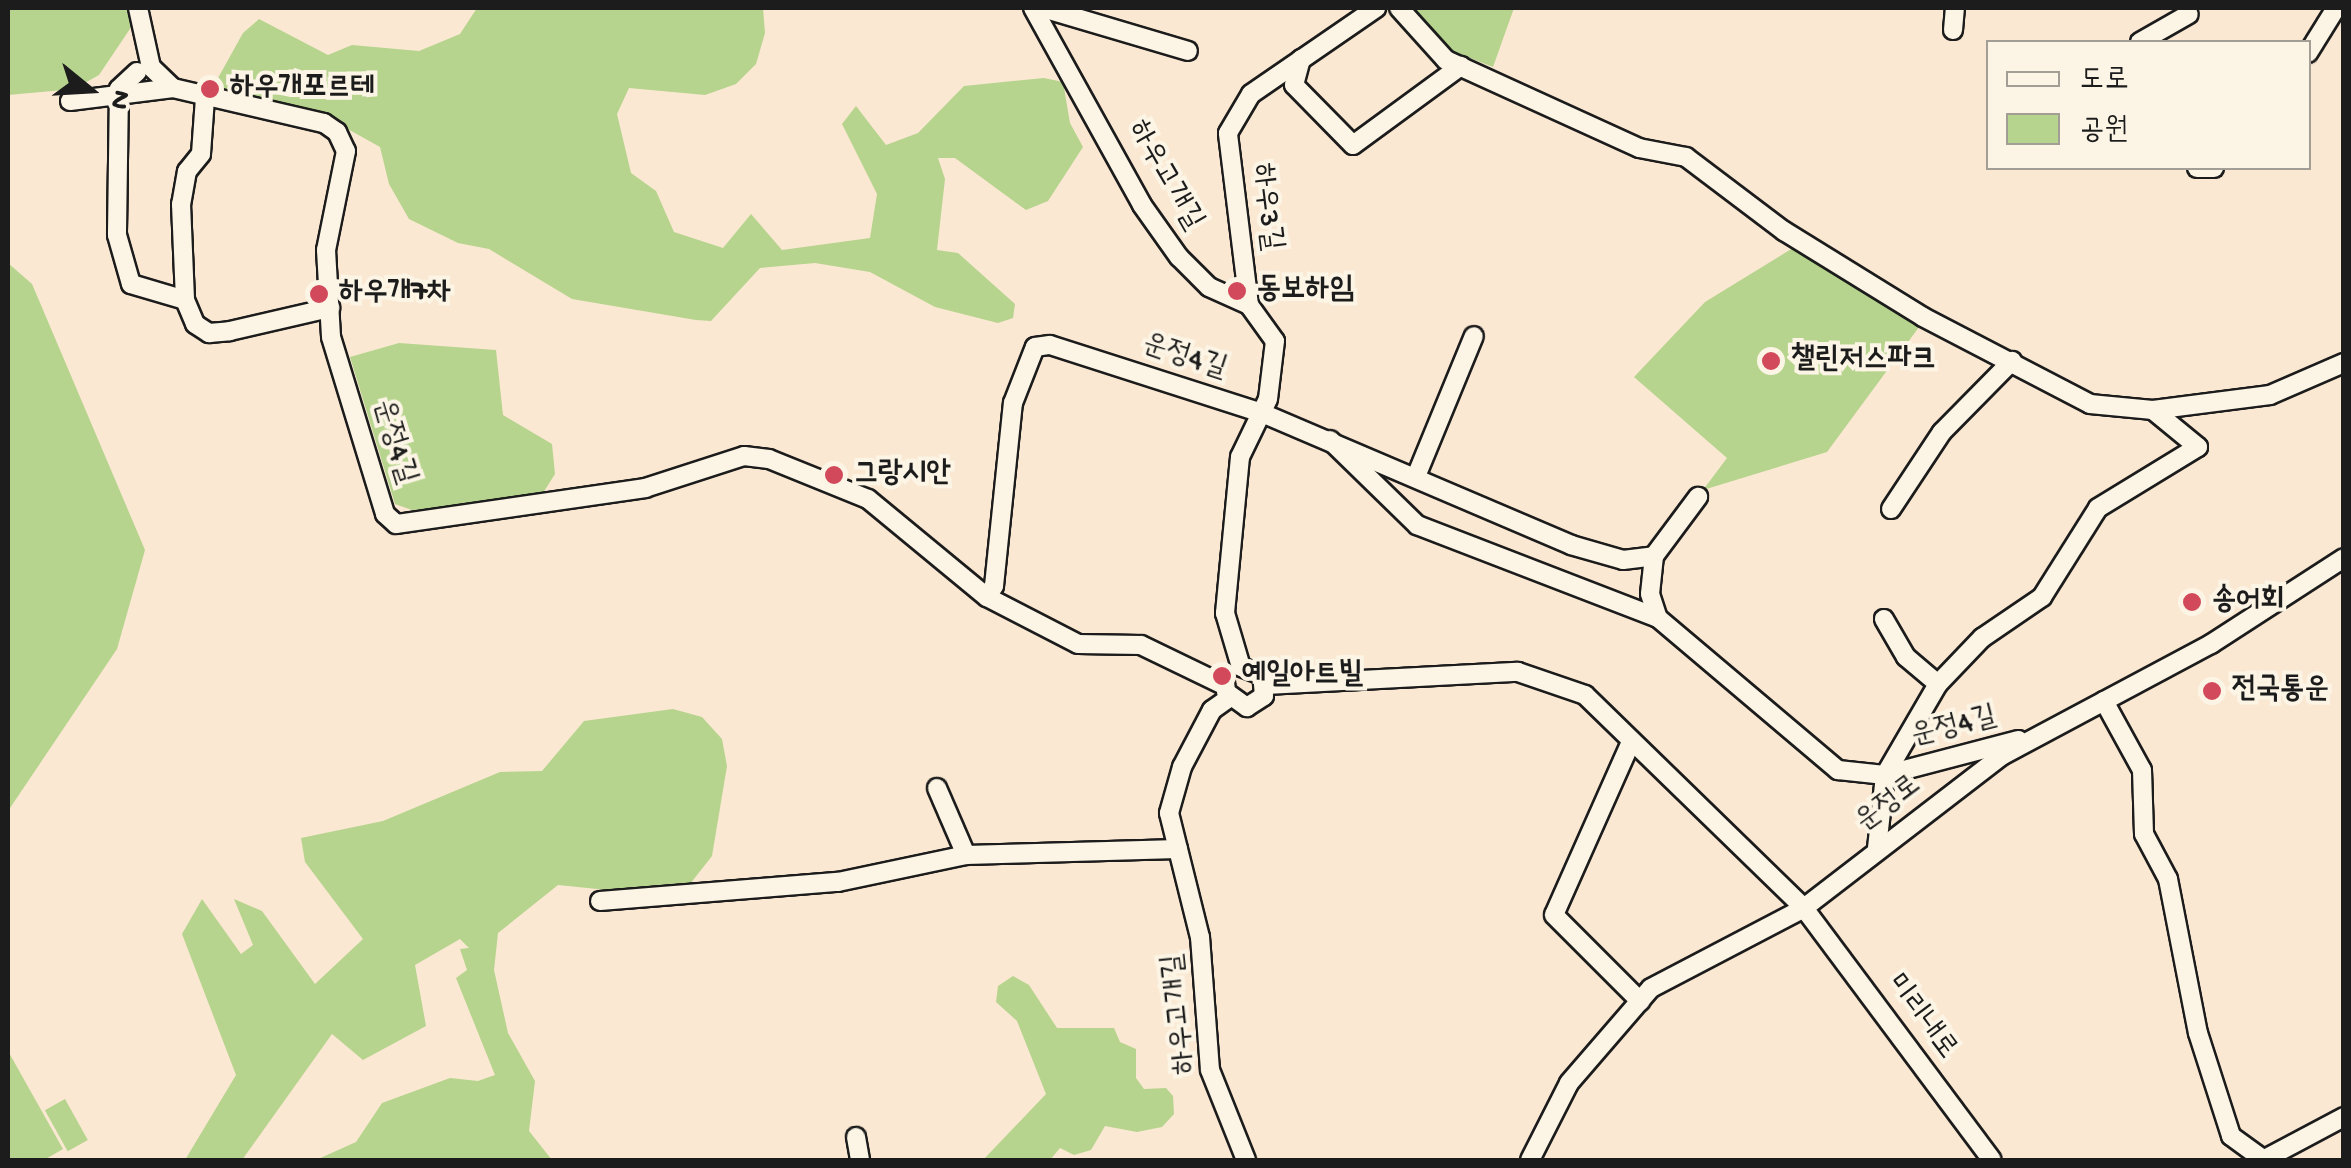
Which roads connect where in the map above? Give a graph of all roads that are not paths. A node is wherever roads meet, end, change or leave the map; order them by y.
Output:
1 (138, 8) edge
2 (1033, 8) edge
3 (1043, 8) edge
4 (1376, 8) edge
5 (1399, 8) edge
6 (1955, 8) edge
7 (2336, 8) edge
8 (2190, 14) dead end
9 (1954, 30) dead end
10 (2144, 40) edge
11 (2311, 48) edge
12 (1188, 51) dead end
13 (1301, 59) junction
14 (1461, 66) junction
15 (136, 72) dead end
16 (174, 88) junction
17 (118, 95) junction
18 (206, 98) junction
19 (70, 101) dead end
20 (184, 300) junction
21 (1249, 305) junction
22 (330, 308) junction
23 (1474, 336) dead end
24 (2012, 362) junction
25 (2344, 363) edge
26 (2153, 410) junction
27 (1262, 413) junction
28 (1330, 440) junction
29 (1416, 474) junction
30 (1698, 498) dead end
31 (1891, 509) dead end
32 (1654, 556) junction
33 (2344, 558) edge
34 (987, 598) junction
35 (1658, 618) junction
36 (1884, 618) dead end
37 (1241, 668) junction
38 (1938, 684) junction
39 (1266, 685) junction
40 (1228, 692) junction
41 (2104, 701) junction
42 (2036, 737) junction
43 (1630, 742) junction
44 (1885, 775) junction
45 (936, 788) dead end
46 (1878, 848) junction
47 (1178, 849) junction
48 (966, 855) junction
49 (600, 902) dead end
50 (1804, 908) junction
51 (1640, 1001) junction
52 (2344, 1117) edge
53 (856, 1137) dead end
54 (860, 1160) edge
55 (1246, 1160) edge
56 (1530, 1160) edge
57 (1992, 1160) edge
58 (2263, 1160) edge

1 - 16 street
2 - 21 street, 하우고개길
3 - 12 street
4 - 13 street, 하우3길
5 - 14 street
6 - 9 street
7 - 11 street
8 - 10 street
13 - 14 street
13 - 21 street, 하우3길
14 - 24 street
15 - 17 street
16 - 17 street, 운정4길
16 - 18 street, 운정4길
17 - 19 street, 운정4길
17 - 20 street
18 - 20 street
18 - 22 street, 운정4길
20 - 22 street
21 - 27 street
22 - 34 street, 운정4길
23 - 29 street
24 - 26 street
24 - 31 street
25 - 26 street
26 - 38 street
27 - 28 street, 운정4길
27 - 34 street, 운정4길
27 - 37 street
28 - 29 street, 운정4길
28 - 35 street, 운정4길
29 - 32 street, 운정4길
30 - 32 street
32 - 35 street
33 - 41 street, 운정로
34 - 40 street, 운정4길
35 - 44 street, 운정4길
36 - 38 street, 운정4길
37 - 39 street
37 - 40 street, 하우고개길
38 - 44 street, 운정4길
39 - 40 street
39 - 43 street, 미리내로
40 - 47 street, 하우고개길
41 - 42 street, 운정로
41 - 58 street
42 - 44 street, 운정4길
42 - 46 street, 운정로
43 - 50 street, 미리내로
43 - 51 street
44 - 46 street, 운정4길
45 - 48 street
46 - 50 street, 운정로
47 - 48 street
47 - 55 street, 하우고개길
48 - 49 street
50 - 51 street, 운정로
50 - 57 street, 미리내로
51 - 56 street, 운정로
52 - 58 street
53 - 54 street

